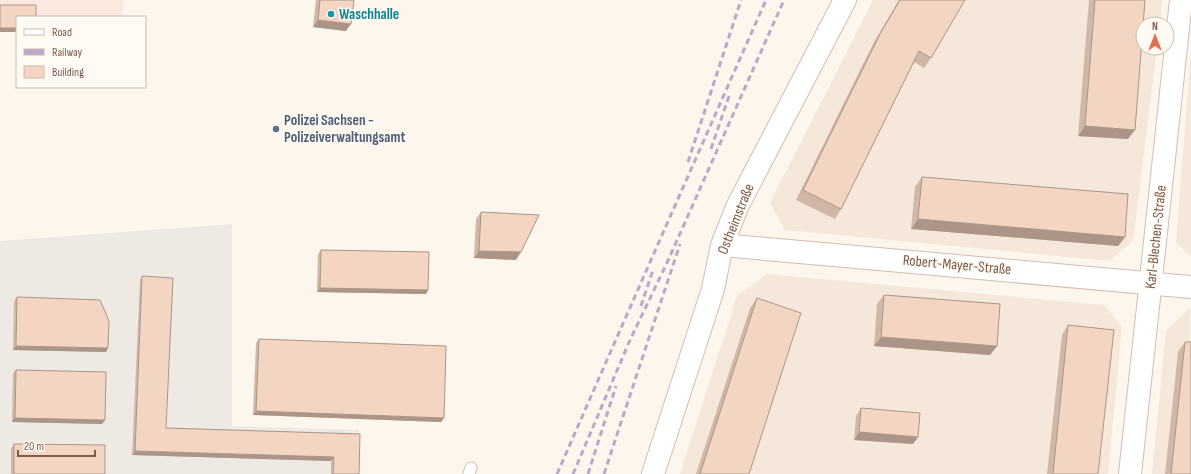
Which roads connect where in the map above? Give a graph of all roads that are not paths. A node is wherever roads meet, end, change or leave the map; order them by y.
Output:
1 (846, 0) edge
2 (1181, 0) edge
3 (722, 245) junction
4 (1151, 282) junction
5 (1191, 287) edge
6 (653, 474) edge
7 (1130, 474) edge

1 - 3 street, Ostheimstraße
2 - 4 street, Karl-Blechen-Straße
3 - 4 street, Robert-Mayer-Straße
3 - 6 street, Ostheimstraße
4 - 5 street, Robert-Mayer-Straße
4 - 7 street, Karl-Blechen-Straße

